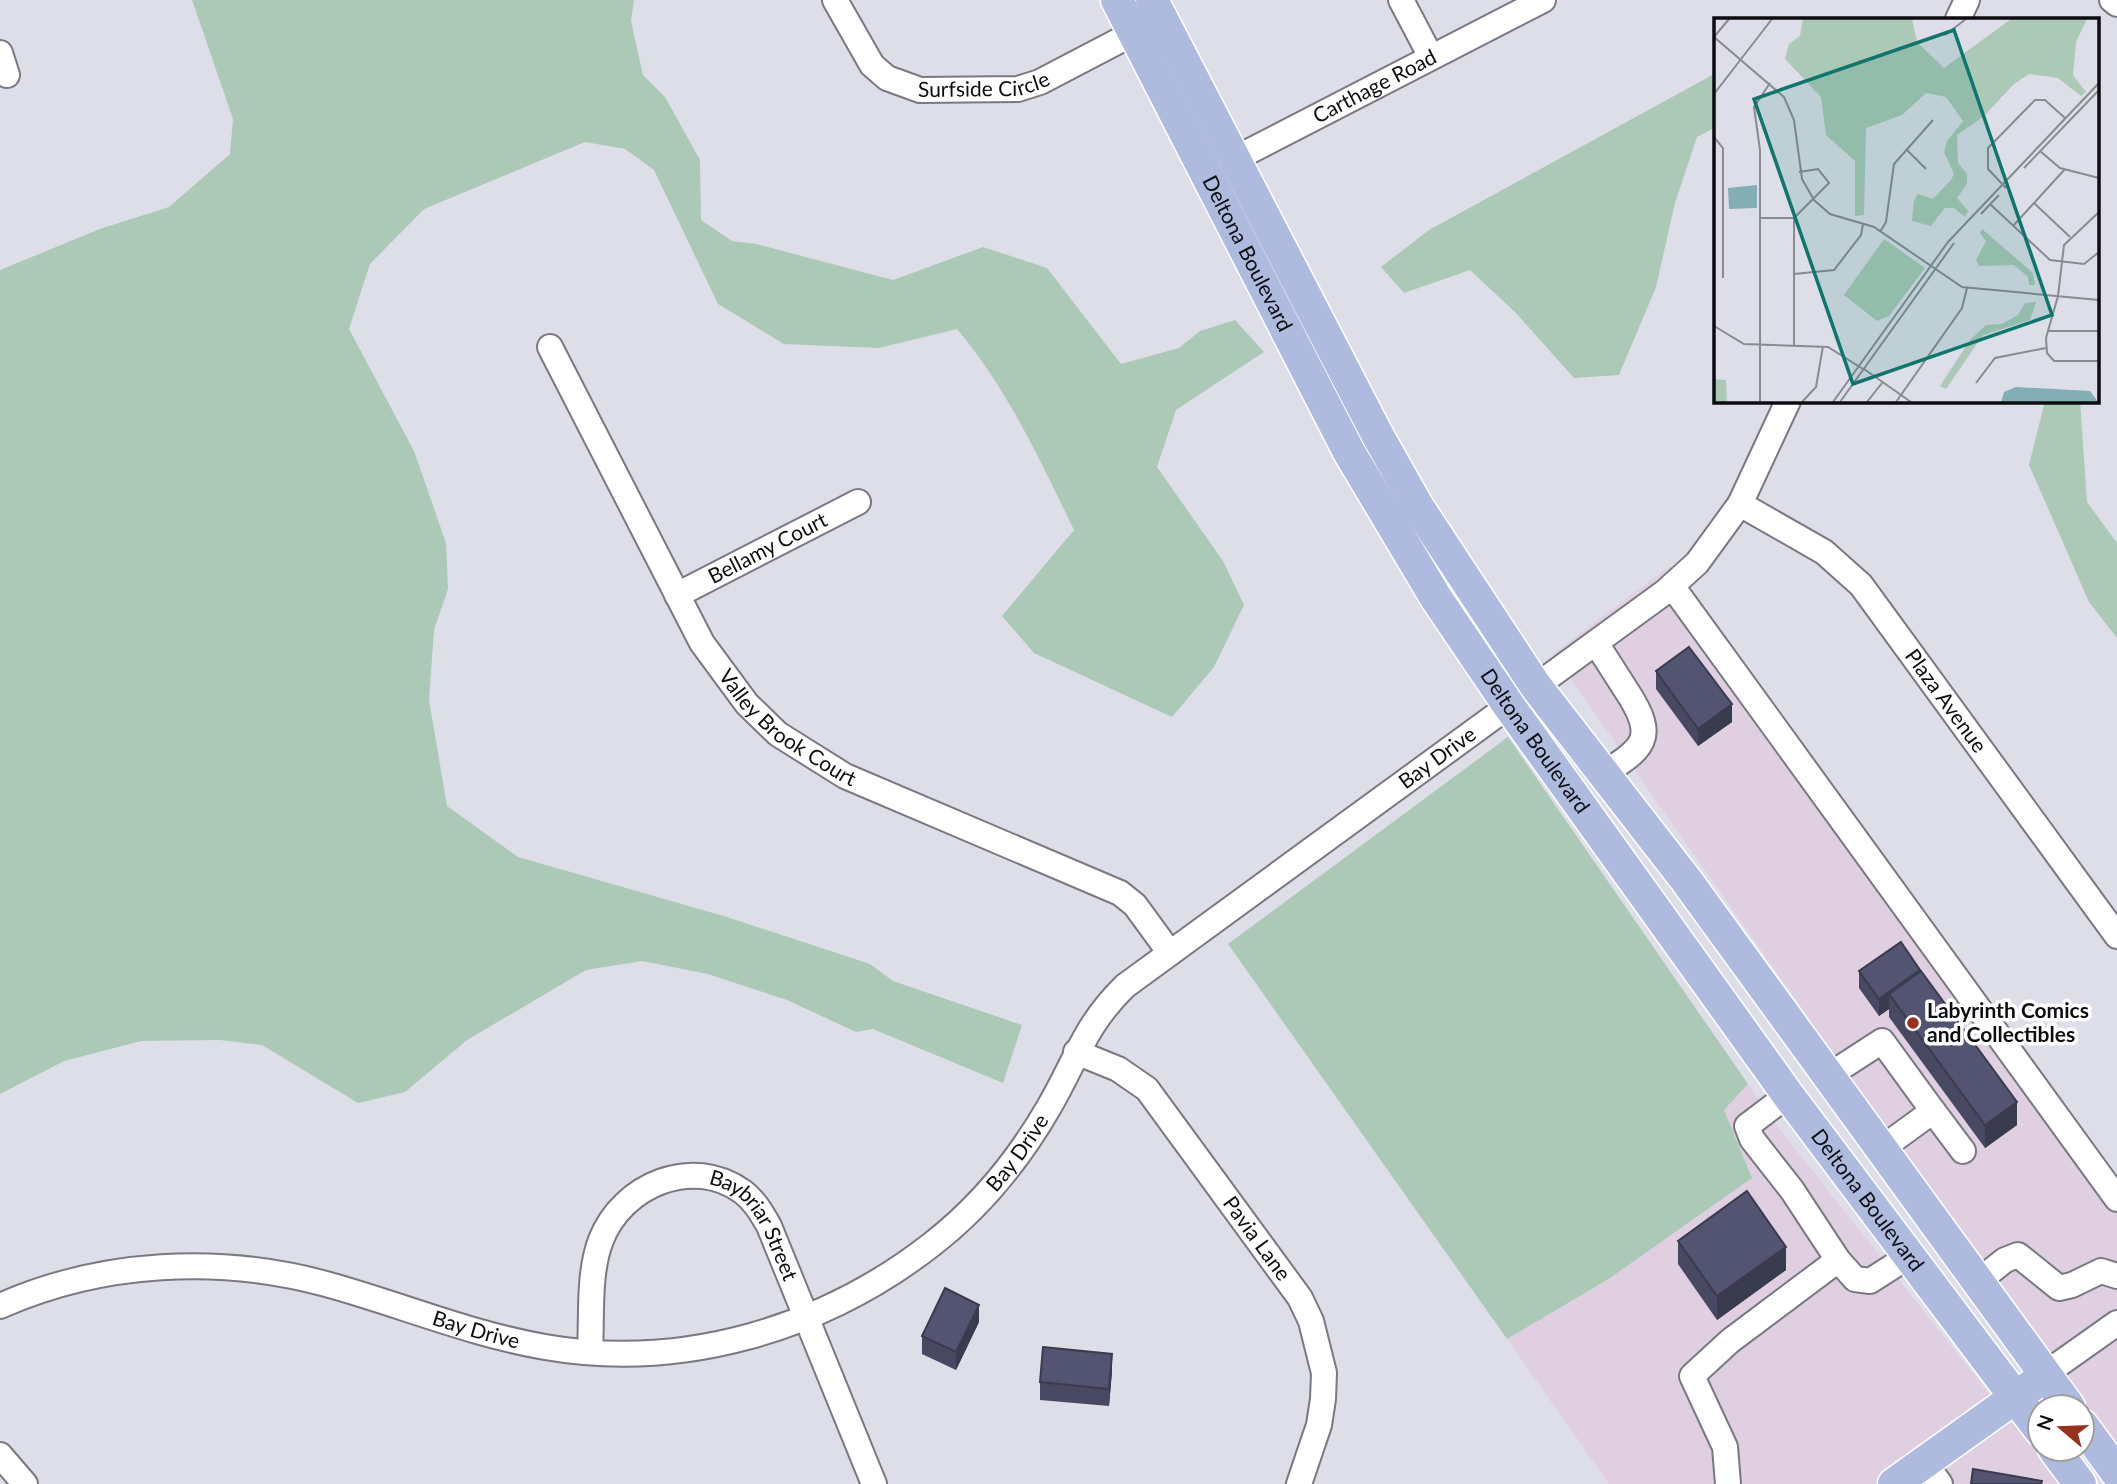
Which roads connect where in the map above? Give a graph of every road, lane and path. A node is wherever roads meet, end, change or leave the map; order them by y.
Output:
1 (835, 0) edge
2 (1117, 0) edge
3 (1401, 0) edge
4 (1544, 0) edge
5 (1967, 0) edge
6 (2112, 0) edge
7 (2117, 4) edge
8 (1157, 9) edge
9 (1958, 18) edge
10 (1135, 34) junction
11 (1431, 57) junction
12 (1237, 158) junction
13 (1206, 174) junction
14 (550, 347) dead end
15 (1788, 402) edge
16 (858, 502) dead end
17 (1740, 504) junction
18 (1672, 586) junction
19 (677, 595) junction
20 (1596, 643) junction
21 (1535, 685) junction
22 (1509, 706) junction
23 (1603, 774) junction
24 (2117, 936) edge
25 (1170, 953) junction
26 (1076, 1052) junction
27 (1824, 1069) junction
28 (1786, 1092) junction
29 (1933, 1111) junction
30 (1881, 1149) junction
31 (1963, 1152) dead end
32 (2117, 1199) edge
33 (1909, 1256) junction
34 (1838, 1260) junction
35 (2117, 1276) edge
36 (1976, 1283) junction
37 (0, 1306) edge
38 (807, 1318) junction
39 (2117, 1322) edge
40 (590, 1352) junction
41 (2045, 1374) junction
42 (2059, 1393) edge
43 (2017, 1398) junction
44 (2026, 1411) edge
45 (2096, 1444) edge
46 (0, 1454) edge
47 (2064, 1463) edge
48 (1933, 1473) edge
49 (2117, 1473) edge
50 (25, 1484) edge
51 (874, 1484) edge
52 (1299, 1484) edge
53 (1728, 1484) edge
54 (1894, 1484) edge
55 (2080, 1484) edge

1 - 10 street, Surfside Circle
2 - 10 main road, Deltona Boulevard
3 - 11 street
4 - 11 street, Carthage Road
5 - 9 street
6 - 7 street
8 - 10 street, Surfside Circle
8 - 12 main road, Deltona Boulevard
10 - 13 main road, Deltona Boulevard
11 - 12 street, Carthage Road
12 - 13 street, Carthage Road
12 - 21 main road, Deltona Boulevard
13 - 22 main road, Deltona Boulevard
14 - 19 street, Valley Brook Court
15 - 17 street, Bay Drive
16 - 19 street, Bellamy Court
17 - 18 street, Bay Drive
17 - 24 street, Plaza Avenue
18 - 20 street, Bay Drive
18 - 32 street
19 - 25 street, Valley Brook Court
20 - 21 street, Bay Drive
20 - 23 street
21 - 22 street, Bay Drive
21 - 23 main road, Deltona Boulevard
22 - 25 street, Bay Drive
22 - 28 main road, Deltona Boulevard
23 - 27 main road, Deltona Boulevard
25 - 26 street, Bay Drive
26 - 38 street, Bay Drive
26 - 52 street, Pavia Lane
27 - 28 main road
27 - 29 street
27 - 30 main road, Deltona Boulevard
28 - 33 main road, Deltona Boulevard
28 - 34 street
29 - 30 street
29 - 31 street
30 - 36 main road, Deltona Boulevard
33 - 34 street
33 - 43 main road, Deltona Boulevard
34 - 53 street
35 - 36 street
36 - 41 main road, Deltona Boulevard
37 - 40 street, Bay Drive
38 - 40 street, Bay Drive
38 - 40 street, Baybriar Street
38 - 51 street, Baybriar Street
39 - 41 street
41 - 42 main road, Deltona Boulevard
41 - 43 main road
43 - 44 main road, Deltona Boulevard
43 - 48 main road
45 - 49 main road
46 - 50 street
47 - 55 main road
48 - 54 main road

